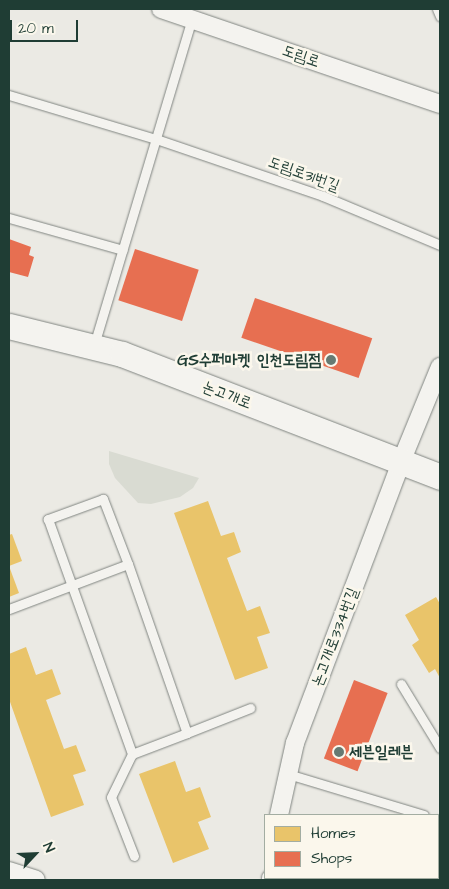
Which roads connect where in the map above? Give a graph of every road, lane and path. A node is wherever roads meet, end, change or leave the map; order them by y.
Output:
1 (161, 9) edge
2 (437, 9) edge
3 (440, 16) edge
4 (192, 19) junction
5 (9, 95) edge
6 (440, 104) edge
7 (156, 139) junction
8 (9, 218) edge
9 (440, 245) edge
10 (123, 250) junction
11 (9, 326) edge
12 (94, 347) junction
13 (440, 367) edge
14 (401, 462) junction
15 (440, 477) edge
16 (128, 564) junction
17 (72, 586) junction
18 (9, 609) edge
19 (401, 684) dead end
20 (250, 708) dead end
21 (187, 733) junction
22 (440, 748) edge
23 (132, 754) junction
24 (288, 774) junction
25 (279, 814) edge
26 (421, 814) edge
27 (134, 856) dead end
28 (9, 871) edge
29 (36, 880) edge

1 - 4 street, 도림로
2 - 3 lane
4 - 6 street, 도림로
4 - 7 lane
5 - 7 lane, 도림로31번길
7 - 9 lane, 도림로31번길
7 - 10 lane
8 - 10 lane
10 - 12 lane
11 - 12 main road, 논고개로
12 - 14 main road, 논고개로
13 - 14 street, 논고개로334번길
14 - 15 main road, 논고개로
14 - 24 street, 논고개로334번길
16 - 17 lane
16 - 17 lane
16 - 21 lane
17 - 18 lane
17 - 23 lane
19 - 22 lane
20 - 21 lane
21 - 23 lane
23 - 27 lane
24 - 25 street, 논고개로334번길
24 - 26 lane
28 - 29 street

